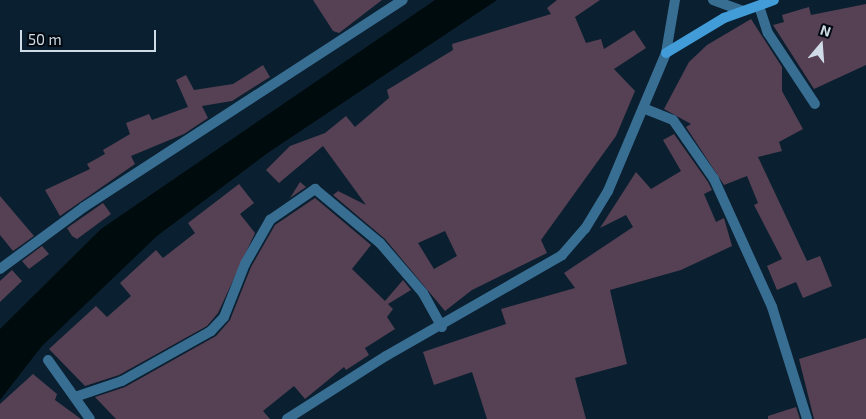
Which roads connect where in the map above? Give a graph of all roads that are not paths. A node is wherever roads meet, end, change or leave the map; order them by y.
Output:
1 (403, 0) edge
2 (676, 0) edge
3 (712, 0) edge
4 (774, 0) edge
5 (759, 6) junction
6 (743, 11) junction
7 (666, 53) junction
8 (815, 104) dead end
9 (643, 108) junction
10 (0, 270) edge
11 (442, 327) junction
12 (48, 360) dead end
13 (75, 397) junction
14 (90, 419) edge
15 (287, 419) edge
16 (807, 419) edge

1 - 10 street
2 - 7 street
3 - 6 street
4 - 5 main road
5 - 6 main road
5 - 8 street
6 - 7 main road
7 - 9 street
9 - 11 street
9 - 16 street
11 - 13 street
11 - 15 street
12 - 13 street
13 - 14 street

